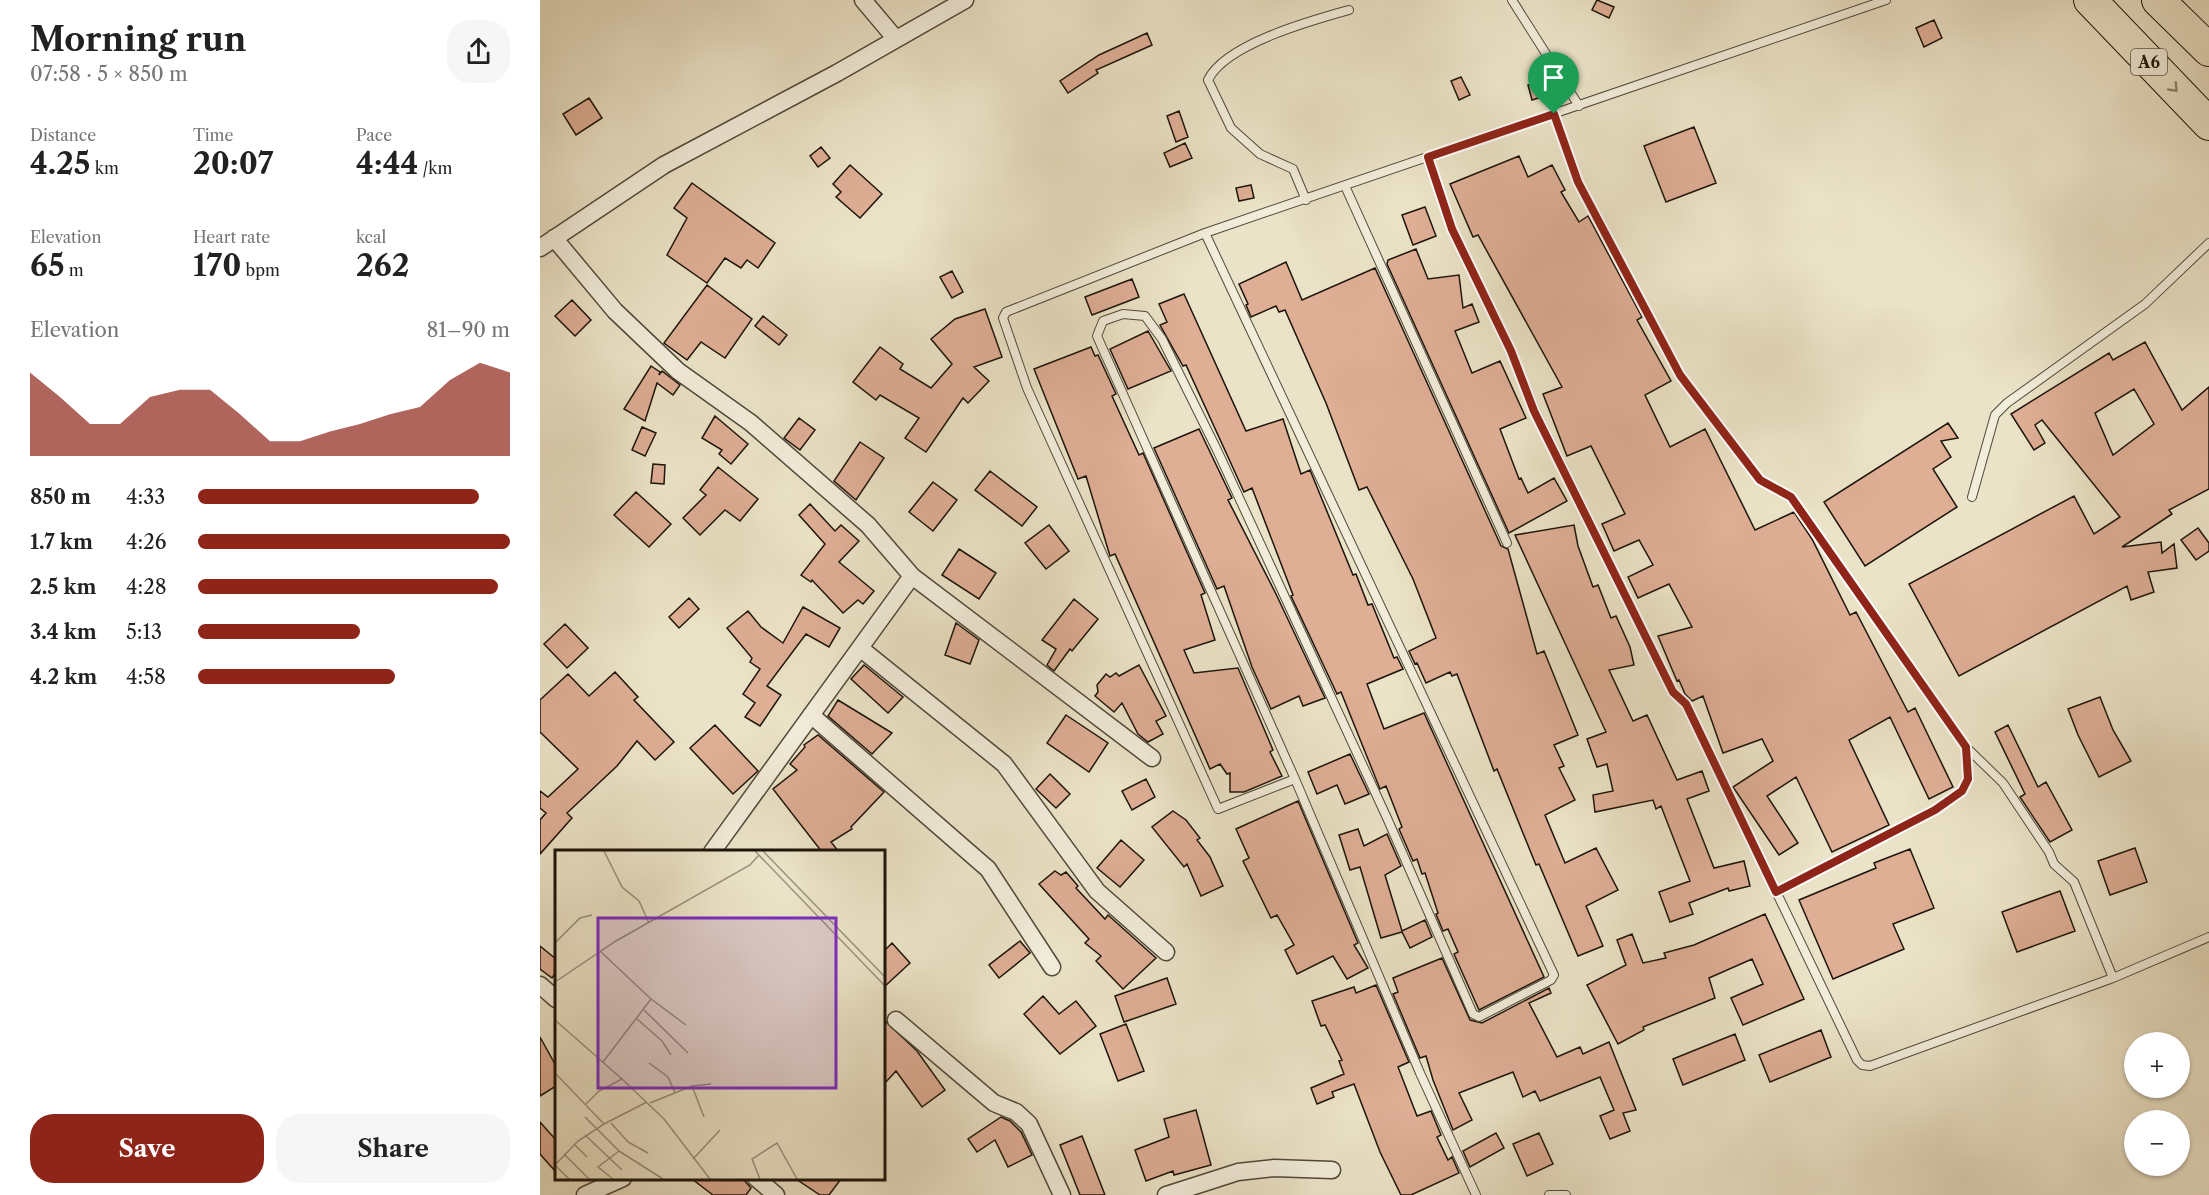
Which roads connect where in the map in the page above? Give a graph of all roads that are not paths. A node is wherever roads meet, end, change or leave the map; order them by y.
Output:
1 (863, 0) edge
2 (965, 0) edge
3 (1512, 0) edge
4 (1886, 0) edge
5 (2090, 0) edge
6 (2158, 0) edge
7 (1349, 10) dead end
8 (895, 38) junction
9 (2209, 49) edge
10 (1579, 106) junction
11 (1554, 114) junction
12 (2209, 124) edge
13 (1428, 157) junction
14 (1344, 186) junction
15 (1306, 200) junction
16 (1205, 232) junction
17 (547, 243) edge
18 (2209, 243) edge
19 (1972, 497) dead end
20 (1507, 543) dead end
21 (912, 576) junction
22 (860, 648) junction
23 (811, 715) junction
24 (1966, 747) junction
25 (1152, 758) dead end
26 (1295, 779) junction
27 (712, 850) edge
28 (1776, 892) junction
29 (2209, 937) edge
30 (1166, 952) dead end
31 (1052, 967) dead end
32 (2113, 978) junction
33 (540, 985) edge
34 (555, 998) edge
35 (896, 1020) dead end
36 (1332, 1170) dead end
37 (621, 1180) edge
38 (757, 1180) edge
39 (1197, 1190) edge
40 (585, 1195) edge
41 (776, 1195) edge
42 (1062, 1195) edge
43 (1166, 1195) edge
44 (1476, 1195) edge
45 (1550, 1195) edge
46 (1566, 1195) edge

1 - 8 street
2 - 8 street
3 - 10 lane
4 - 10 lane
5 -> 12 highway, A6
6 - 9 highway
7 - 15 lane
8 - 17 street
10 - 11 lane
11 - 13 lane
11 - 24 lane
13 - 14 lane
13 - 28 lane
14 - 15 lane
14 - 20 lane
15 - 16 lane
16 - 26 lane
16 - 26 lane
17 - 21 street
18 - 19 lane
21 - 22 street
21 - 25 street
22 - 23 street
22 - 30 street
23 - 27 street
23 - 31 street
24 - 28 lane
24 - 32 lane
26 - 44 lane
28 - 32 lane
29 - 32 lane
33 - 34 street
35 - 42 street
36 - 39 street
37 - 40 street
38 - 41 street
39 - 43 street
45 - 46 lane

